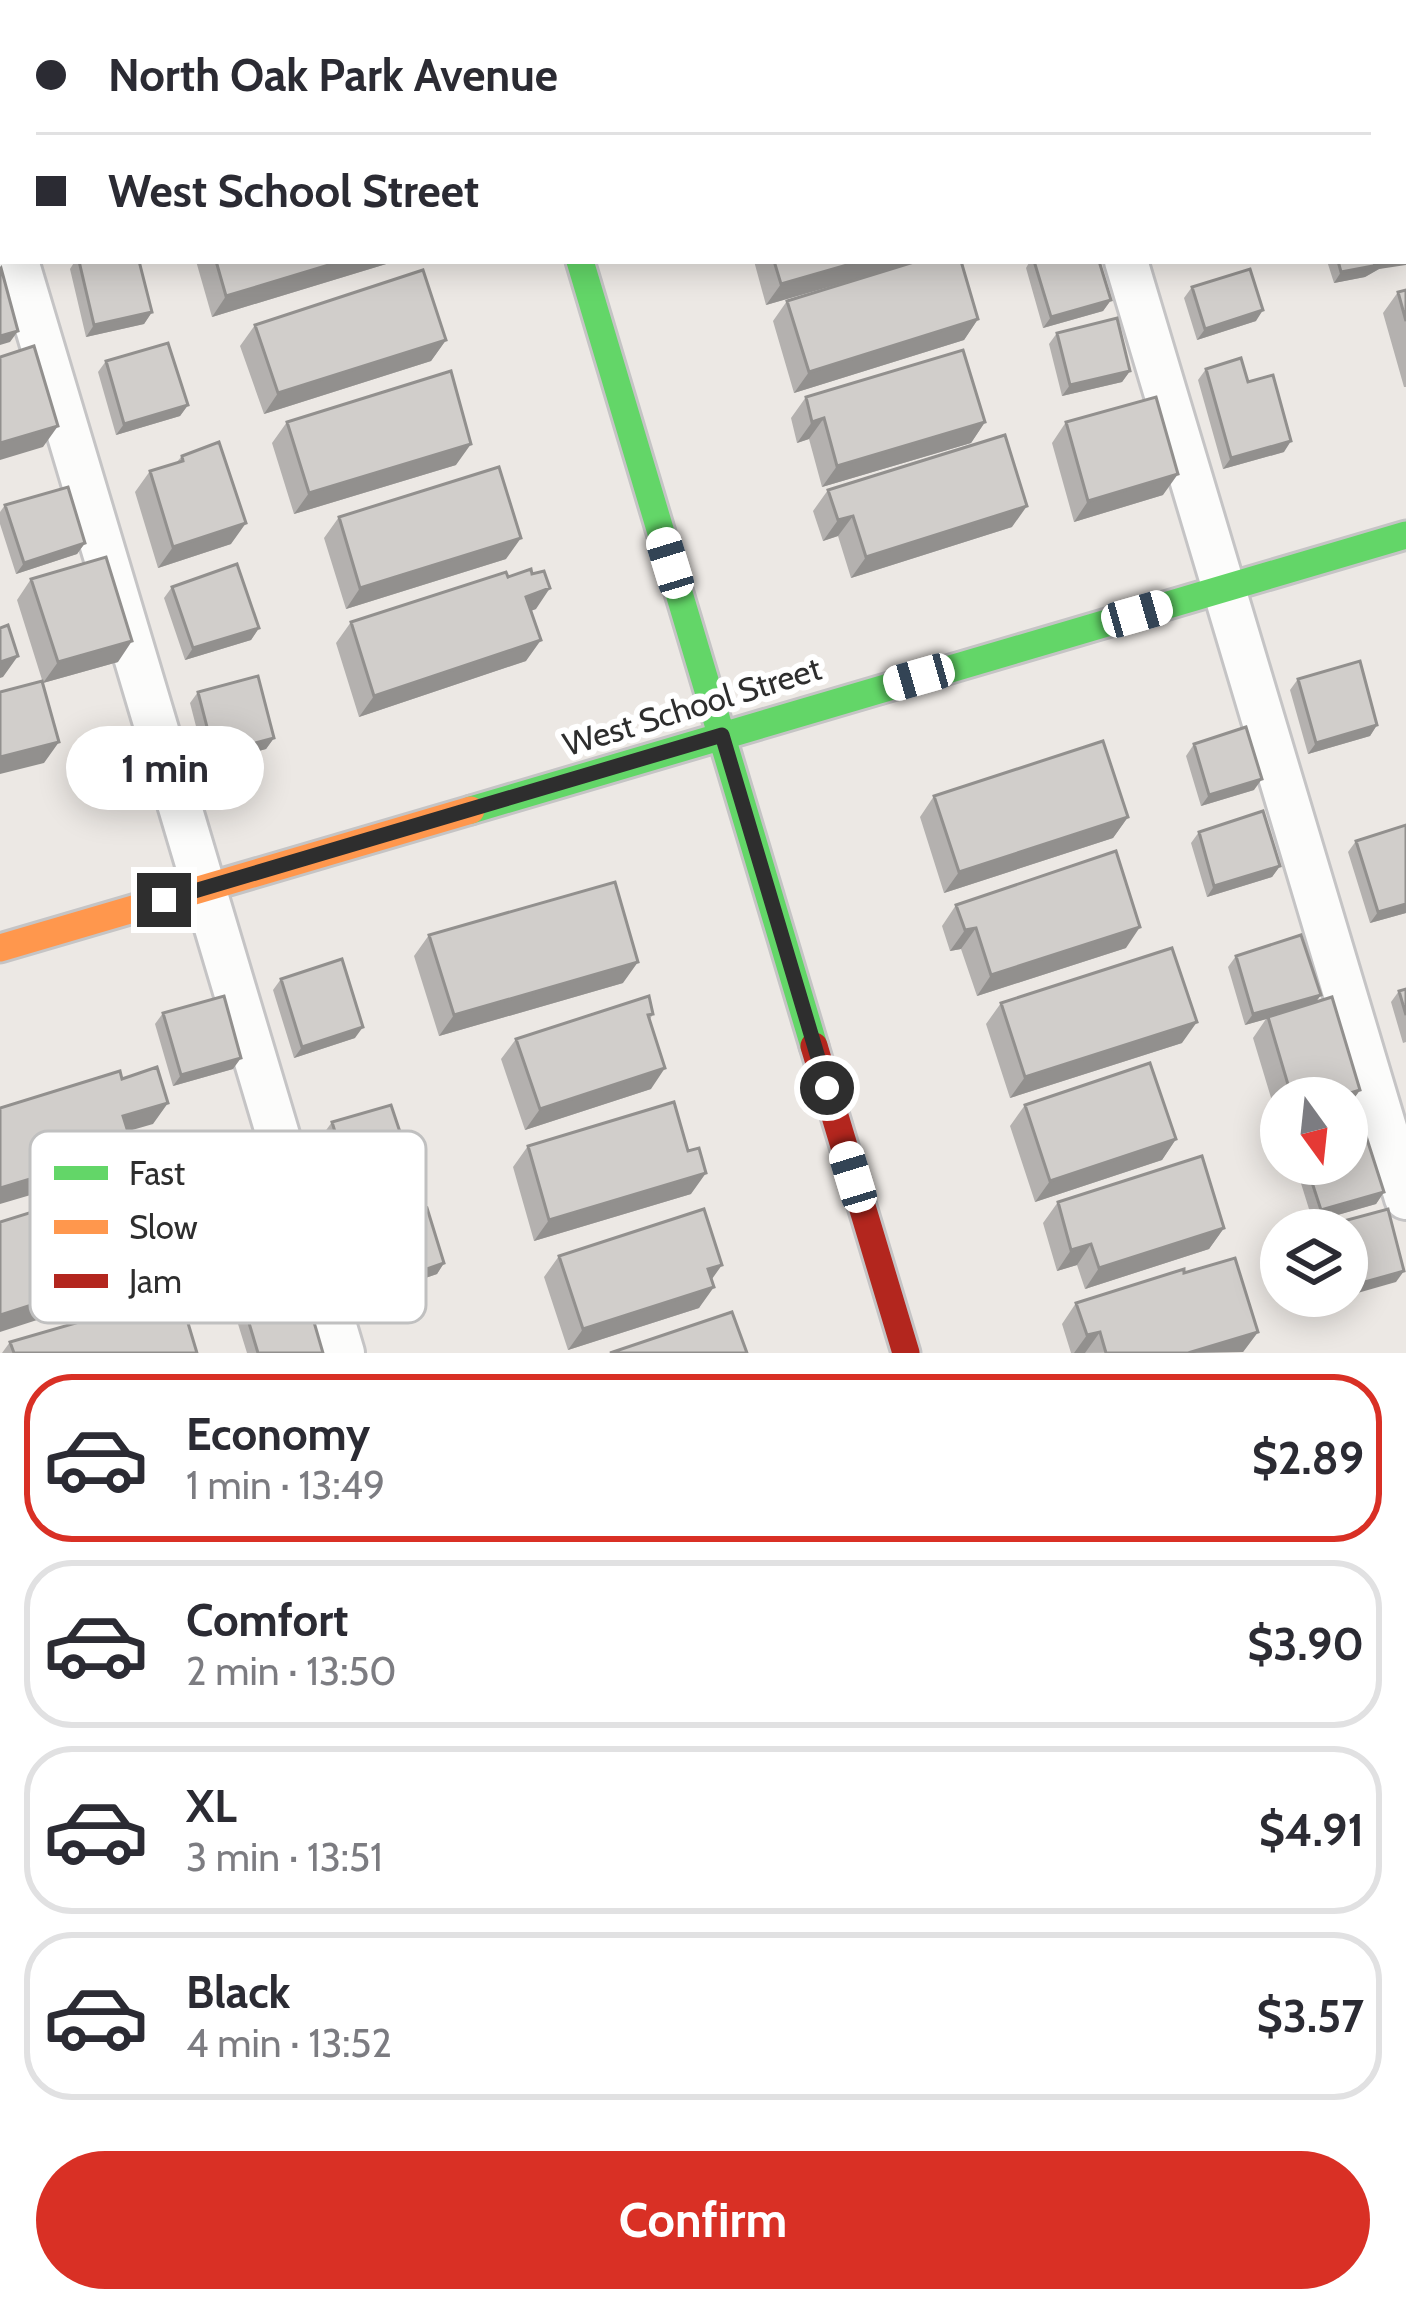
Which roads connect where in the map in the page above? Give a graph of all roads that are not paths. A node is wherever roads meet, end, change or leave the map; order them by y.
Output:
1 (18, 264) edge
2 (581, 264) edge
3 (1127, 264) edge
4 (1406, 536) edge
5 (1224, 589) junction
6 (722, 735) junction
7 (205, 888) junction
8 (0, 948) edge
9 (277, 1131) edge
10 (1406, 1198) edge
11 (334, 1323) edge
12 (343, 1353) edge
13 (906, 1353) edge

1 - 7 lane
2 - 6 street
3 - 5 lane
4 - 5 street, West School Street
5 - 6 street, West School Street
5 - 10 lane
6 - 7 street, West School Street
6 - 13 street
7 - 8 street, West School Street
7 - 9 lane
11 - 12 lane

